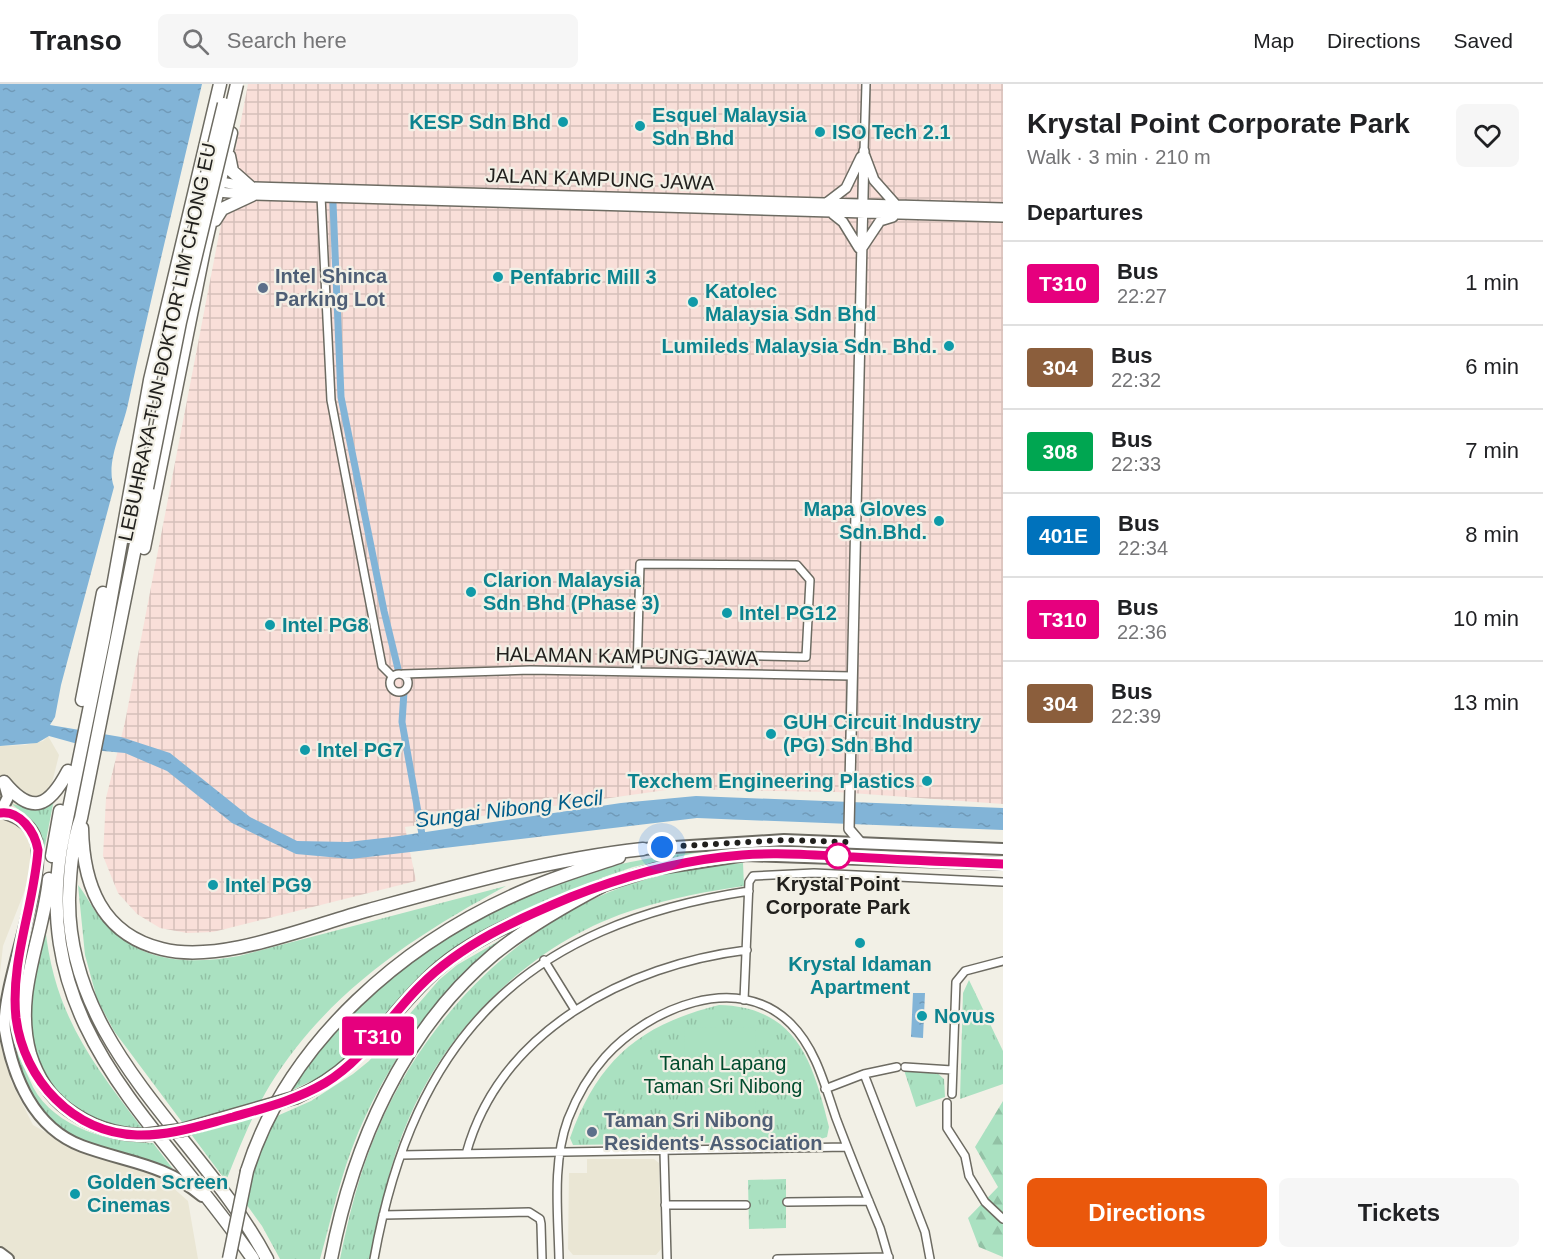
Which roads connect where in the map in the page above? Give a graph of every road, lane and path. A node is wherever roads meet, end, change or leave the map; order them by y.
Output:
1 (220, 84) edge
2 (228, 84) edge
3 (239, 84) edge
4 (866, 84) edge
5 (231, 134) junction
6 (864, 151) junction
7 (202, 179) junction
8 (220, 187) junction
9 (251, 191) junction
10 (321, 196) junction
11 (825, 204) junction
12 (1003, 208) edge
13 (862, 209) junction
14 (898, 210) junction
15 (833, 213) junction
16 (1003, 217) edge
17 (204, 250) junction
18 (860, 250) junction
19 (143, 487) junction
20 (124, 516) junction
21 (124, 606) junction
22 (104, 637) junction
23 (637, 652) junction
24 (637, 672) junction
25 (403, 674) junction
26 (392, 676) junction
27 (852, 676) junction
28 (84, 713) junction
29 (75, 755) junction
30 (68, 771) junction
31 (2, 780) edge
32 (1, 813) edge
33 (81, 818) junction
34 (849, 827) junction
35 (824, 842) junction
36 (861, 843) junction
37 (643, 849) junction
38 (1003, 849) edge
39 (895, 859) junction
40 (1003, 864) edge
41 (894, 877) junction
42 (1003, 882) edge
43 (602, 886) junction
44 (749, 891) junction
45 (21, 940) junction
46 (747, 950) junction
47 (543, 960) junction
48 (1003, 961) edge
49 (744, 999) junction
50 (575, 1010) junction
51 (952, 1070) junction
52 (864, 1074) junction
53 (45, 1088) junction
54 (825, 1089) junction
55 (952, 1094) dead end
56 (947, 1103) dead end
57 (847, 1147) junction
58 (664, 1151) junction
59 (560, 1153) junction
60 (466, 1154) junction
61 (401, 1155) junction
62 (869, 1201) junction
63 (787, 1202) dead end
64 (210, 1203) junction
65 (665, 1204) junction
66 (746, 1205) dead end
67 (383, 1215) junction
68 (1003, 1219) edge
69 (0, 1253) edge
70 (889, 1258) edge
71 (8, 1259) edge
72 (229, 1259) edge
73 (253, 1259) edge
74 (267, 1259) edge
75 (331, 1259) edge
76 (374, 1259) edge
77 (542, 1259) edge
78 (559, 1259) edge
79 (667, 1259) edge
80 (777, 1259) edge
81 (789, 1259) edge
82 (930, 1259) edge

1 - 7 highway, LEBUHRAYA TUN DOKTOR LIM CHONG EU
2 - 19 highway, bridge
3 - 5 highway, LEBUHRAYA TUN DOKTOR LIM CHONG EU
3 - 19 highway, bridge
4 - 6 street
5 - 8 highway, LEBUHRAYA TUN DOKTOR LIM CHONG EU
5 - 9 highway
6 - 11 street
6 - 13 street
6 - 14 street
7 - 8 highway
7 - 20 highway, LEBUHRAYA TUN DOKTOR LIM CHONG EU
8 - 9 street, JALAN KAMPUNG JAWA
8 - 17 highway, LEBUHRAYA TUN DOKTOR LIM CHONG EU
9 - 10 street, JALAN KAMPUNG JAWA
9 - 11 street, JALAN KAMPUNG JAWA
9 - 17 highway
10 - 15 street, JALAN KAMPUNG JAWA
10 - 26 street
11 - 13 street, JALAN KAMPUNG JAWA
12 - 14 street, JALAN KAMPUNG JAWA
13 - 14 street, JALAN KAMPUNG JAWA
13 - 15 street, JALAN KAMPUNG JAWA
13 - 18 street
14 - 16 street, JALAN KAMPUNG JAWA
14 - 18 street
15 - 18 street
17 - 21 highway, LEBUHRAYA TUN DOKTOR LIM CHONG EU
18 - 27 street
19 - 21 highway, LEBUHRAYA TUN DOKTOR LIM CHONG EU
19 - 22 highway, LEBUHRAYA TUN DOKTOR LIM CHONG EU
20 - 22 highway, LEBUHRAYA TUN DOKTOR LIM CHONG EU
20 - 28 highway
21 - 33 highway, LEBUHRAYA TUN DOKTOR LIM CHONG EU
22 - 28 highway, LEBUHRAYA TUN DOKTOR LIM CHONG EU
23 - 23 street
23 - 24 street
24 - 25 street, HALAMAN KAMPUNG JAWA
24 - 27 street, HALAMAN KAMPUNG JAWA
25 - 26 street
25 - 26 street
27 - 34 street
28 - 29 highway, LEBUHRAYA TUN DOKTOR LIM CHONG EU
29 - 30 highway
29 - 64 highway, LEBUHRAYA TUN DOKTOR LIM CHONG EU
30 - 31 highway
30 - 53 highway
31 - 32 main road
32 - 45 main road
33 - 37 highway
33 - 74 highway, LEBUHRAYA TUN DOKTOR LIM CHONG EU
34 - 35 street
34 - 36 street
35 - 36 main road
35 - 37 main road
36 - 38 main road
37 - 72 highway, bridge
39 - 40 main road
39 - 41 street
39 - 43 main road
41 - 42 street
41 - 44 street
43 - 53 highway, bridge
43 - 75 highway
44 - 46 street
44 - 47 street
45 - 53 main road
45 - 64 main road
46 - 49 street
46 - 50 street
47 - 50 street
47 - 61 street
48 - 51 street
49 - 54 street
49 - 59 street
50 - 60 street
51 - 52 street
51 - 55 street
52 - 54 street
52 - 82 street
54 - 57 street
56 - 68 street
57 - 58 street
57 - 62 street
58 - 59 street
58 - 65 street
59 - 60 street
59 - 78 street
60 - 61 street
61 - 67 street
62 - 63 street
62 - 70 street
64 - 73 highway, LEBUHRAYA TUN DOKTOR LIM CHONG EU
65 - 66 street
65 - 79 street
67 - 76 street
67 - 77 street
69 - 71 main road
70 - 81 street
80 - 81 street

